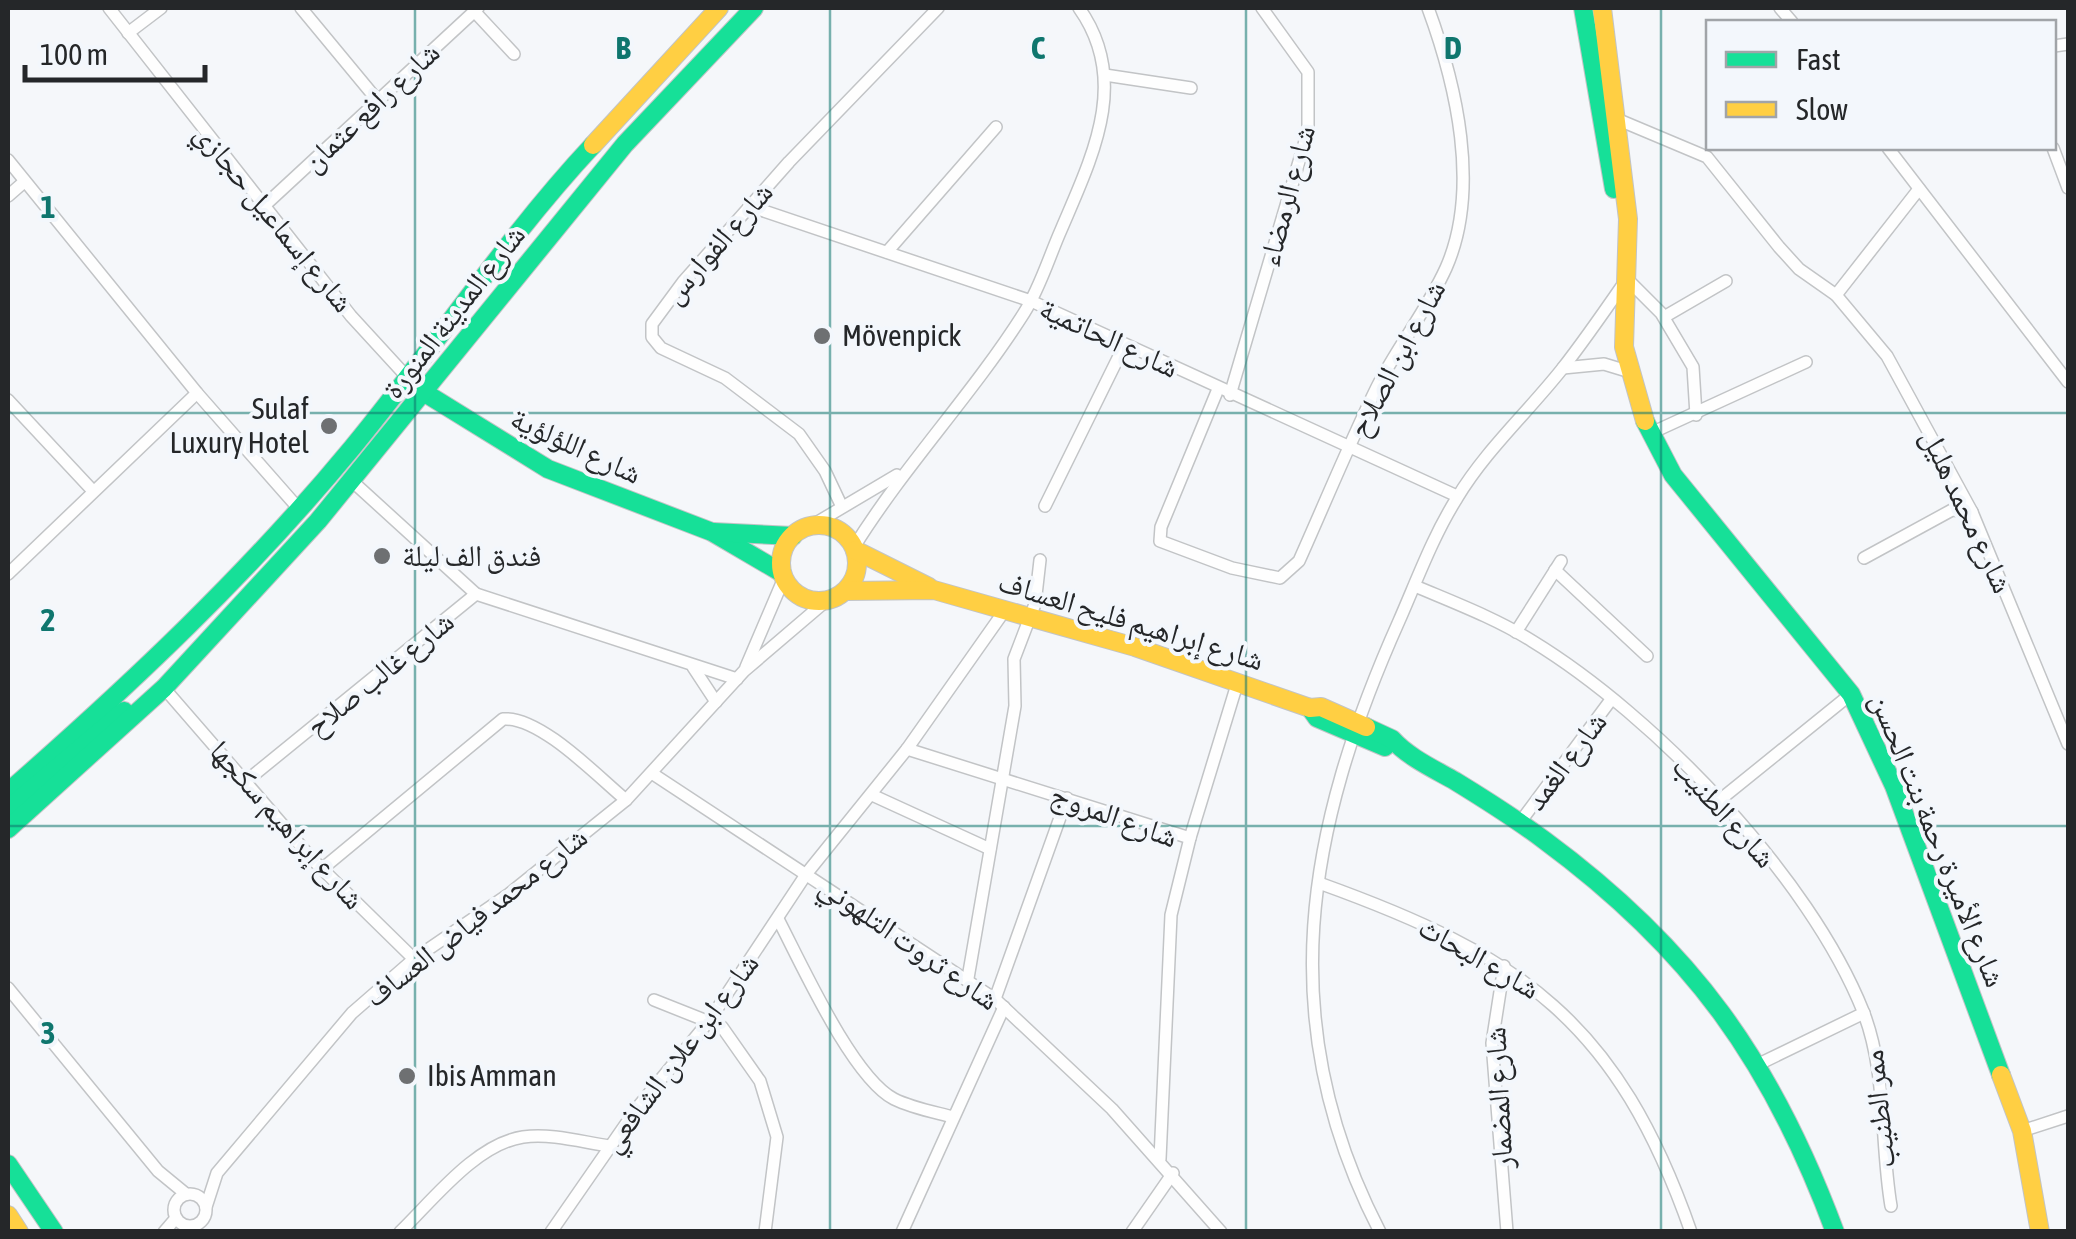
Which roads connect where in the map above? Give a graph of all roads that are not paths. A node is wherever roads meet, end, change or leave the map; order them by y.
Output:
1 (109, 8) edge
2 (161, 8) edge
3 (301, 8) edge
4 (718, 8) edge
5 (754, 8) edge
6 (938, 8) edge
7 (1079, 8) edge
8 (1262, 8) edge
9 (1428, 8) edge
10 (1582, 8) edge
11 (476, 9) edge
12 (1604, 13) edge
13 (128, 33) junction
14 (514, 54) dead end
15 (1105, 75) junction
16 (1192, 88) dead end
17 (378, 101) junction
18 (1618, 120) junction
19 (996, 128) dead end
20 (1890, 150) edge
21 (2054, 150) edge
22 (8, 160) edge
23 (24, 182) junction
24 (2068, 188) edge
25 (1919, 189) junction
26 (8, 196) edge
27 (264, 206) junction
28 (750, 206) junction
29 (1625, 233) junction
30 (887, 252) junction
31 (1624, 280) junction
32 (1726, 281) dead end
33 (1836, 294) junction
34 (1031, 301) junction
35 (1664, 317) junction
36 (1124, 346) junction
37 (1806, 362) dead end
38 (1562, 368) junction
39 (1627, 371) junction
40 (406, 376) junction
41 (2068, 382) edge
42 (1224, 392) junction
43 (197, 394) junction
44 (425, 394) junction
45 (8, 400) edge
46 (1696, 415) junction
47 (1648, 434) junction
48 (1350, 447) junction
49 (901, 473) junction
50 (352, 481) junction
51 (93, 491) junction
52 (1458, 496) junction
53 (1045, 506) dead end
54 (842, 508) junction
55 (299, 509) junction
56 (1972, 512) junction
57 (811, 526) junction
58 (712, 532) junction
59 (793, 536) junction
60 (1167, 546) joint
61 (854, 548) junction
62 (1864, 558) dead end
63 (1040, 560) dead end
64 (8, 574) edge
65 (783, 576) junction
66 (1415, 586) junction
67 (934, 590) junction
68 (846, 591) junction
69 (476, 594) junction
70 (826, 601) junction
71 (1005, 610) junction
72 (1030, 616) junction
73 (1516, 632) junction
74 (168, 644) junction
75 (197, 650) junction
76 (1647, 656) dead end
77 (690, 664) junction
78 (740, 675) junction
79 (1238, 682) junction
80 (164, 688) junction
81 (1852, 694) junction
82 (1610, 701) junction
83 (716, 702) junction
84 (1354, 728) junction
85 (2068, 744) edge
86 (907, 749) junction
87 (652, 774) junction
88 (8, 777) edge
89 (1000, 777) junction
90 (244, 782) junction
91 (8, 792) edge
92 (872, 794) junction
93 (1067, 798) junction
94 (1721, 799) junction
95 (626, 800) junction
96 (8, 809) edge
97 (1521, 821) junction
98 (8, 829) edge
99 (1190, 838) junction
100 (990, 849) junction
101 (322, 870) junction
102 (807, 873) junction
103 (1319, 883) junction
104 (778, 919) junction
105 (414, 959) junction
106 (1504, 966) junction
107 (968, 978) junction
108 (8, 988) edge
109 (654, 1000) dead end
110 (1000, 1003) junction
111 (1864, 1013) junction
112 (709, 1020) junction
113 (1761, 1063) junction
114 (2068, 1116) edge
115 (953, 1117) junction
116 (2022, 1131) junction
117 (609, 1146) junction
118 (1160, 1159) junction
119 (8, 1164) edge
120 (158, 1171) junction
121 (217, 1173) junction
122 (1173, 1173) junction
123 (8, 1184) edge
124 (188, 1194) junction
125 (1891, 1206) dead end
126 (175, 1213) junction
127 (8, 1215) edge
128 (205, 1219) edge
129 (190, 1229) edge
130 (19, 1232) edge
131 (42, 1232) edge
132 (54, 1232) edge
133 (164, 1232) edge
134 (400, 1232) edge
135 (551, 1232) edge
136 (765, 1232) edge
137 (902, 1232) edge
138 (1132, 1232) edge
139 (1221, 1232) edge
140 (1380, 1232) edge
141 (1507, 1232) edge
142 (1691, 1232) edge
143 (1835, 1232) edge
144 (2040, 1232) edge

1 - 13 street, شارع إسماعيل حجازي
2 - 13 street
3 - 17 street
4 - 40 street, شارع المدينة المنورة
5 - 44 street, شارع المدينة المنورة
6 - 28 street, شارع الفوارس
7 - 15 street
8 - 42 street, شارع الرمضاء
9 - 48 street, شارع ابن الصلاح
10 - 29 street, شارع الأميرة رحمة بنت الحسن
11 - 14 street
11 - 17 street, شارع رافع عثمان
12 - 18 street, شارع الأميرة رحمة بنت الحسن
13 - 27 street, شارع إسماعيل حجازي
15 - 16 street
15 - 34 street
17 - 27 street, شارع رافع عثمان
18 - 29 street, شارع الأميرة رحمة بنت الحسن
18 - 33 street, شارع محمد هليل
19 - 30 street
20 - 25 street
21 - 24 street
22 - 23 street
23 - 26 street
23 - 43 street
25 - 33 street
25 - 41 street
27 - 40 street, شارع إسماعيل حجازي
28 - 30 street, شارع الحاتمية
28 - 54 street, شارع الفوارس
29 - 31 street, شارع الأميرة رحمة بنت الحسن
30 - 34 street, شارع الحاتمية
31 - 35 street
31 - 38 street
31 - 39 street, شارع الأميرة رحمة بنت الحسن
32 - 35 street
33 - 56 street, شارع محمد هليل
34 - 36 street, شارع الحاتمية
34 - 49 street
35 - 46 street
36 - 42 street, شارع الحاتمية
36 - 53 street
37 - 46 street
38 - 39 street
38 - 52 street
39 - 47 street, شارع الأميرة رحمة بنت الحسن
40 - 55 street, شارع المدينة المنورة
42 - 48 street, شارع الحاتمية
42 - 60 street, شارع الرمضاء
43 - 51 street
43 - 55 street
44 - 50 street, شارع المدينة المنورة
44 - 58 street, شارع اللؤلؤية
45 - 51 street
46 - 47 street
47 - 81 street, شارع الأميرة رحمة بنت الحسن
48 - 52 street, شارع الحاتمية
48 - 60 street, شارع ابن الصلاح
49 - 54 street
49 - 61 street
50 - 69 street, شارع غالب صلاح
50 - 75 street, شارع المدينة المنورة
51 - 64 street
52 - 66 street
54 - 57 street
55 - 74 street, شارع المدينة المنورة
56 - 62 street
56 - 85 street, شارع محمد هليل
57 - 59 street
57 - 61 street
58 - 59 street, شارع اللؤلؤية
58 - 65 street, شارع اللؤلؤية
59 - 65 street
61 - 67 street, شارع إبراهيم فليح العساف
61 - 68 street
63 - 72 street
65 - 70 street
65 - 78 street, شارع محمد فياض العساف
66 - 73 street, شارع الطنيب
66 - 84 street
67 - 68 street, شارع إبراهيم فليح العساف
67 - 71 street, شارع إبراهيم فليح العساف
68 - 70 street
69 - 77 street
69 - 90 street, شارع غالب صلاح
70 - 78 street, شارع محمد فياض العساف
71 - 72 street, شارع إبراهيم فليح العساف
71 - 86 street, شارع ابن علان الشافعي
72 - 79 street, شارع إبراهيم فليح العساف
72 - 89 street
73 - 76 street
73 - 82 street, شارع الطنيب
74 - 88 street, شارع المدينة المنورة
74 - 91 street, شارع المدينة المنورة
75 - 80 street, شارع المدينة المنورة
75 - 96 street, شارع المدينة المنورة
77 - 78 street
77 - 83 street
78 - 83 street, شارع محمد فياض العساف
79 - 84 street, شارع إبراهيم فليح العساف
79 - 99 street
80 - 90 street, شارع إبراهيم سكجها
80 - 98 street, شارع المدينة المنورة
81 - 94 street
81 - 116 street, شارع الأميرة رحمة بنت الحسن
82 - 94 street, شارع الطنيب
82 - 97 street, شارع الغمد
83 - 87 street, شارع محمد فياض العساف
84 - 97 street, شارع إبراهيم فليح العساف
84 - 103 street
86 - 89 street, شارع المروج
86 - 92 street, شارع ابن علان الشافعي
87 - 95 street, شارع محمد فياض العساف
87 - 102 street, شارع ثروت التلهوني
89 - 93 street, شارع المروج
89 - 100 street
90 - 101 street, شارع إبراهيم سكجها
92 - 100 street
92 - 102 street, شارع ابن علان الشافعي
93 - 99 street, شارع المروج
93 - 110 street
94 - 111 street, شارع الطنيب
95 - 101 street
95 - 105 street, شارع محمد فياض العساف
97 - 113 street, شارع إبراهيم فليح العساف
99 - 118 street, شارع المروج
100 - 107 street
101 - 105 street, شارع إبراهيم سكجها
102 - 104 street, شارع ابن علان الشافعي
102 - 107 street, شارع ثروت التلهوني
103 - 106 street, شارع البحاث
103 - 140 street
104 - 112 street, شارع ابن علان الشافعي
104 - 115 street
105 - 121 street, شارع محمد فياض العساف
106 - 141 street, شارع المضمار
106 - 142 street, شارع البحاث
107 - 110 street, شارع ثروت التلهوني
108 - 120 street
109 - 112 street
110 - 115 street
110 - 118 street, شارع ثروت التلهوني
111 - 113 street
111 - 125 street, ممر الطنيب
112 - 117 street, شارع ابن علان الشافعي
112 - 136 street
113 - 143 street, شارع إبراهيم فليح العساف
114 - 116 street
115 - 137 street
116 - 144 street, شارع الأميرة رحمة بنت الحسن
117 - 134 street
117 - 135 street, شارع ابن علان الشافعي
118 - 122 street, شارع ثروت التلهوني
119 - 132 street
120 - 124 street
120 - 126 street
121 - 124 street, شارع محمد فياض العساف
121 - 128 street, شارع محمد فياض العساف
122 - 138 street
122 - 139 street, شارع ثروت التلهوني
123 - 131 street
124 - 126 street, شارع محمد فياض العساف
124 - 128 street
126 - 129 street
126 - 133 street
127 - 130 street
128 - 129 street

